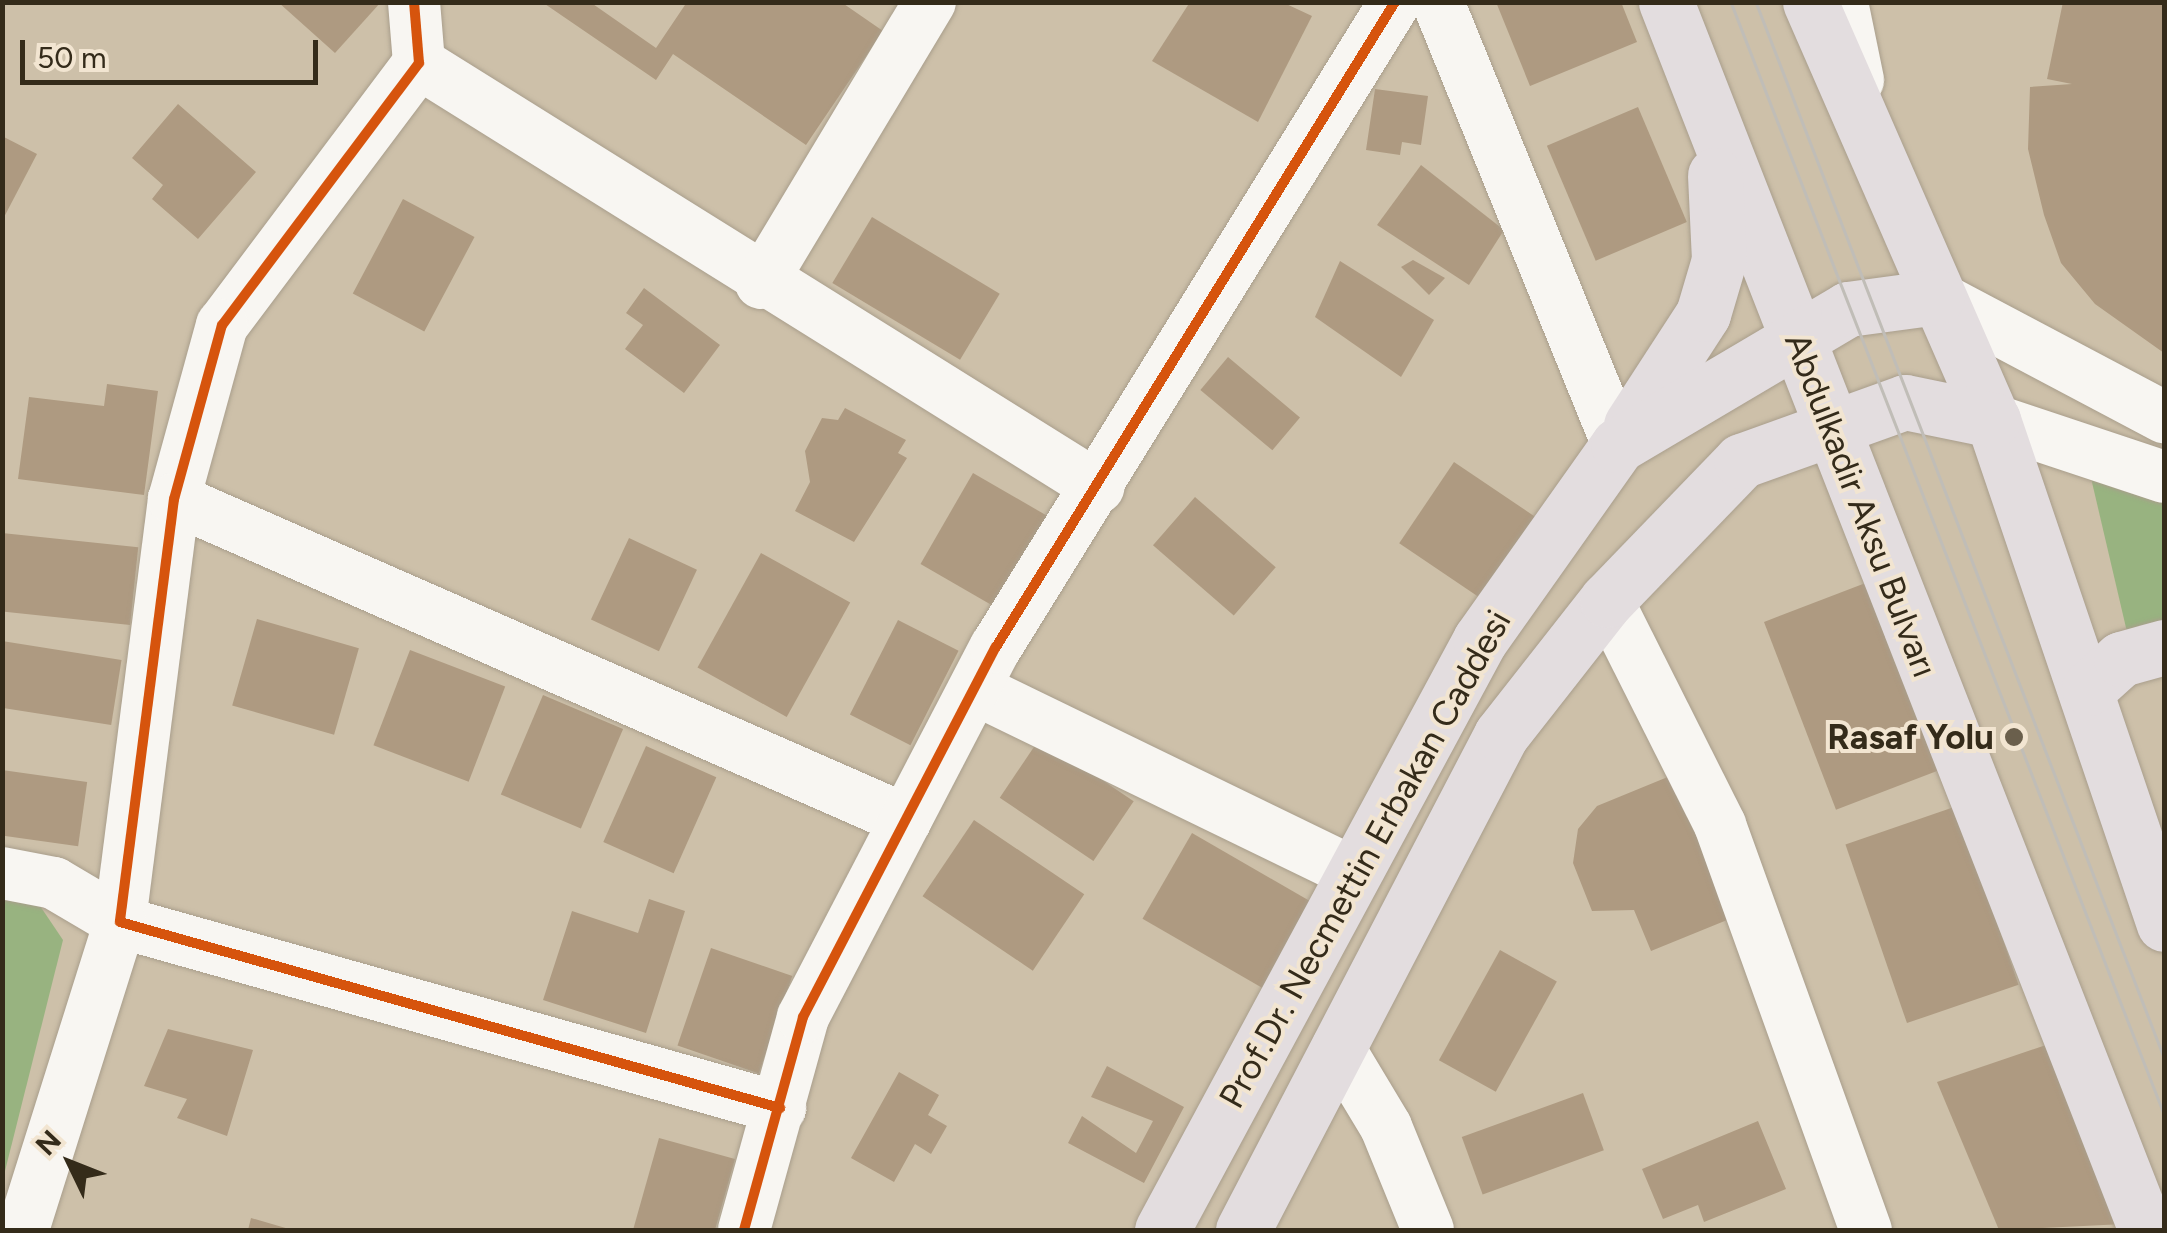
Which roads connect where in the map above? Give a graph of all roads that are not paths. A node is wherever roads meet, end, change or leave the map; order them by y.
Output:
1 (414, 2) edge
2 (930, 2) edge
3 (1395, 2) edge
4 (1438, 2) edge
5 (1666, 2) edge
6 (1810, 2) edge
7 (1842, 2) edge
8 (419, 63) junction
9 (1701, 98) junction
10 (1869, 135) junction
11 (761, 283) junction
12 (1937, 297) junction
13 (1795, 334) junction
14 (2164, 417) edge
15 (1993, 420) junction
16 (1828, 425) junction
17 (1618, 445) junction
18 (2164, 477) edge
19 (1098, 486) junction
20 (174, 499) junction
21 (1608, 600) junction
22 (2164, 647) edge
23 (975, 688) junction
24 (2089, 688) junction
25 (906, 820) junction
26 (2, 872) edge
27 (1352, 872) junction
28 (120, 922) junction
29 (2164, 924) edge
30 (1338, 1047) junction
31 (780, 1108) junction
32 (23, 1230) edge
33 (744, 1230) edge
34 (1162, 1230) edge
35 (1242, 1230) edge
36 (1428, 1230) edge
37 (1866, 1230) edge
38 (2146, 1230) edge

1 - 8 street
2 - 11 street
3 - 19 street
4 - 17 street
5 - 9 main road, Abdulkadir Aksu Bulvarı
6 - 10 main road
7 - 10 street
8 - 11 street
8 - 20 street
9 - 13 main road, Abdulkadir Aksu Bulvarı
9 - 17 main road
10 - 12 main road
11 - 19 street
12 - 13 main road, Prof.Dr. Necmettin Erbakan Caddesi
12 - 14 street
12 - 15 main road
13 - 16 main road, Abdulkadir Aksu Bulvarı
13 - 17 main road, Prof.Dr. Necmettin Erbakan Caddesi
15 - 16 main road, Prof.Dr. Necmettin Erbakan Caddesi
15 - 18 street
15 - 24 main road
16 - 21 main road, Prof.Dr. Necmettin Erbakan Caddesi
16 - 38 main road, Abdulkadir Aksu Bulvarı
17 - 27 main road, Prof.Dr. Necmettin Erbakan Caddesi
19 - 23 street
20 - 25 street
20 - 28 street
21 - 30 main road, Prof.Dr. Necmettin Erbakan Caddesi
21 - 37 street
22 - 24 main road
23 - 25 street
23 - 27 street
24 - 29 main road
25 - 31 street
26 - 28 street
27 - 34 main road, Prof.Dr. Necmettin Erbakan Caddesi
28 - 31 street
28 - 32 street
30 - 35 main road, Prof.Dr. Necmettin Erbakan Caddesi
30 - 36 street
31 - 33 street

